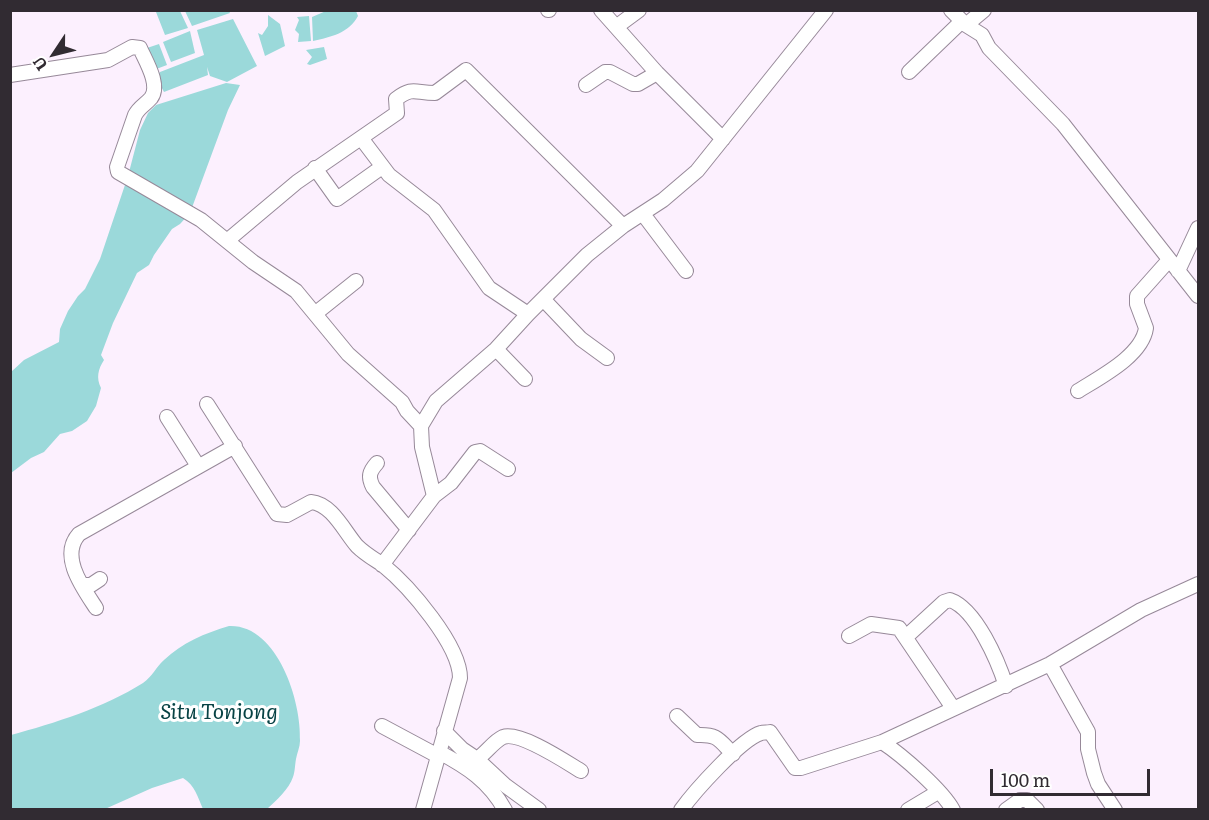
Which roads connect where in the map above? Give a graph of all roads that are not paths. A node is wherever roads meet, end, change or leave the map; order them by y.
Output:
1 (602, 10) edge
2 (639, 10) edge
3 (826, 10) edge
4 (951, 10) edge
5 (984, 10) edge
6 (964, 24) junction
7 (616, 27) junction
8 (909, 72) dead end
9 (657, 73) junction
10 (10, 75) edge
11 (586, 85) dead end
12 (361, 138) junction
13 (723, 139) junction
14 (382, 167) junction
15 (315, 168) junction
16 (643, 214) junction
17 (623, 226) junction
18 (1198, 228) edge
19 (228, 240) junction
20 (1169, 260) junction
21 (686, 271) dead end
22 (1178, 271) junction
23 (356, 282) dead end
24 (1198, 296) edge
25 (543, 299) junction
26 (316, 313) junction
27 (528, 314) junction
28 (496, 349) junction
29 (607, 358) dead end
30 (525, 379) dead end
31 (1078, 391) dead end
32 (207, 404) dead end
33 (167, 417) dead end
34 (421, 426) junction
35 (235, 446) junction
36 (376, 463) dead end
37 (198, 466) junction
38 (508, 469) dead end
39 (434, 496) junction
40 (410, 530) junction
41 (382, 565) junction
42 (100, 579) dead end
43 (1198, 584) edge
44 (82, 585) junction
45 (96, 608) dead end
46 (849, 636) dead end
47 (906, 636) junction
48 (1050, 664) junction
49 (1006, 686) junction
50 (953, 708) junction
51 (677, 716) dead end
52 (382, 726) dead end
53 (444, 731) junction
54 (882, 742) junction
55 (439, 754) junction
56 (733, 754) junction
57 (477, 759) junction
58 (581, 771) dead end
59 (938, 792) junction
60 (423, 810) edge
61 (505, 810) edge
62 (539, 810) edge
63 (681, 810) edge
64 (908, 810) edge
65 (953, 810) edge
66 (1006, 810) edge
67 (1037, 810) edge
68 (1114, 810) edge

1 - 7 street
2 - 7 street
3 - 13 street
4 - 6 street
5 - 6 street
6 - 8 street
6 - 20 street
7 - 9 street
9 - 11 street
9 - 13 street
10 - 19 street
12 - 14 street
12 - 15 street
12 - 17 street
13 - 16 street
14 - 15 street
14 - 27 street
15 - 19 street
16 - 17 street
16 - 21 street
17 - 25 street
18 - 22 street
19 - 26 street
20 - 22 street
20 - 31 street
22 - 24 street
23 - 26 street
25 - 27 street
25 - 29 street
26 - 34 street
27 - 28 street
28 - 30 street
28 - 34 street
32 - 35 street
33 - 37 street
34 - 39 street
35 - 37 street
35 - 41 street
36 - 40 street
37 - 44 street
38 - 39 street
39 - 40 street
40 - 41 street
41 - 53 street
42 - 44 street
43 - 48 street
44 - 45 street
46 - 47 street
47 - 49 street
47 - 50 street
48 - 49 street
48 - 68 street
49 - 50 street
50 - 54 street
51 - 56 street
52 - 55 street
53 - 55 street
53 - 57 street
54 - 56 street
54 - 59 street
55 - 60 street
55 - 61 street
56 - 63 street
57 - 58 street
57 - 62 street
59 - 64 street
59 - 65 street
66 - 67 street

